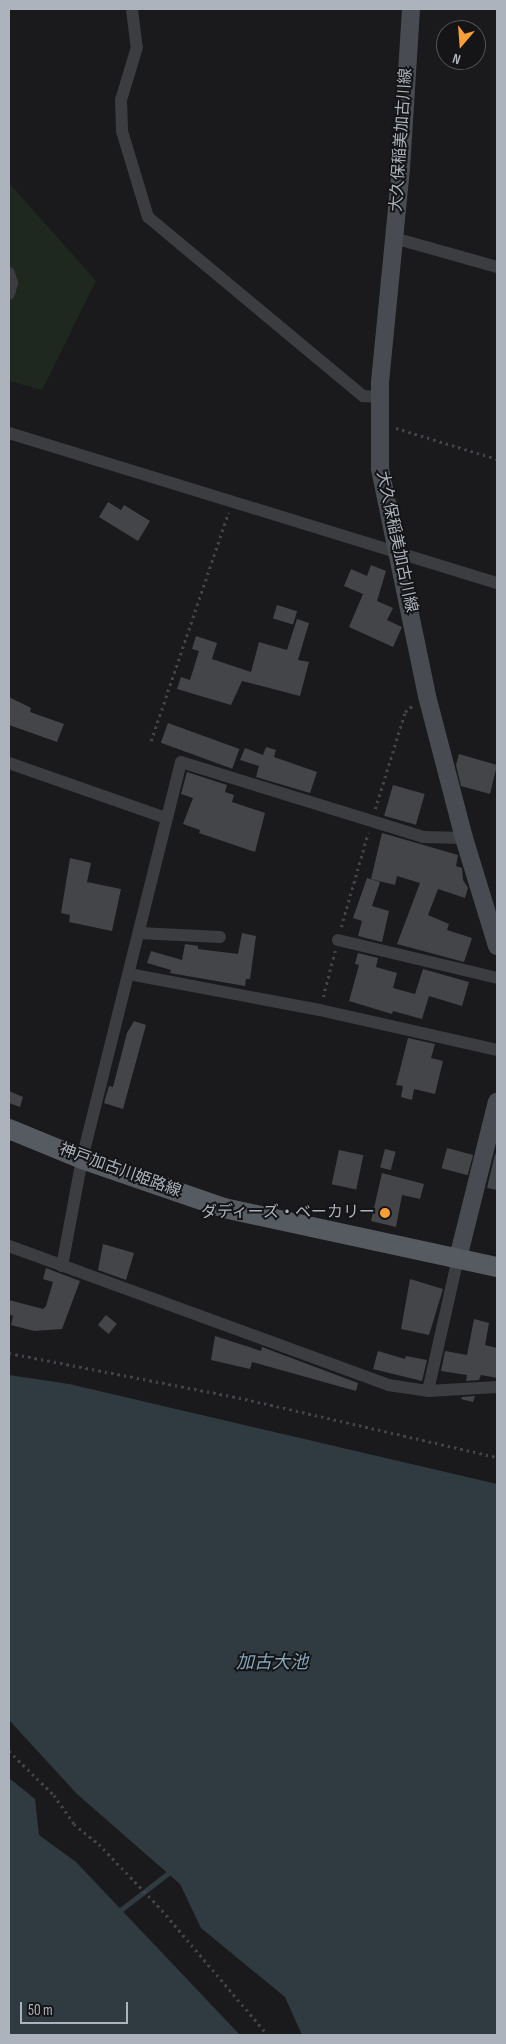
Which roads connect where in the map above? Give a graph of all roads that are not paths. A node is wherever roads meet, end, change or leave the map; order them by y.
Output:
1 (132, 9) edge
2 (411, 9) edge
3 (394, 238) junction
4 (497, 267) edge
5 (9, 273) edge
6 (9, 294) edge
7 (380, 397) junction
8 (9, 433) edge
9 (396, 551) junction
10 (497, 583) edge
11 (9, 764) edge
12 (166, 818) junction
13 (464, 838) junction
14 (139, 933) junction
15 (220, 937) dead end
16 (338, 940) road end
17 (497, 946) edge
18 (129, 974) junction
19 (497, 978) edge
20 (497, 1050) edge
21 (497, 1102) edge
22 (9, 1129) edge
23 (82, 1159) junction
24 (9, 1246) edge
25 (458, 1258) junction
26 (62, 1266) junction
27 (497, 1267) edge
28 (497, 1387) edge
29 (428, 1391) junction

1 - 7 street
2 - 3 main road, 大久保稲美加古川線
3 - 4 street
3 - 7 main road, 大久保稲美加古川線
5 - 6 street
7 - 9 main road, 大久保稲美加古川線
8 - 9 street
9 - 10 street
9 - 13 main road, 大久保稲美加古川線
11 - 12 street
12 - 13 street
12 - 14 street
13 - 17 main road, 大久保稲美加古川線
14 - 15 street
14 - 18 street
16 - 19 street
18 - 20 street
18 - 23 street
21 - 25 main road
22 - 23 main road, 神戸加古川姫路線
23 - 25 main road, 神戸加古川姫路線
23 - 26 street
24 - 26 street
25 - 27 main road, 神戸加古川姫路線
25 - 29 street
26 - 29 street
28 - 29 street

